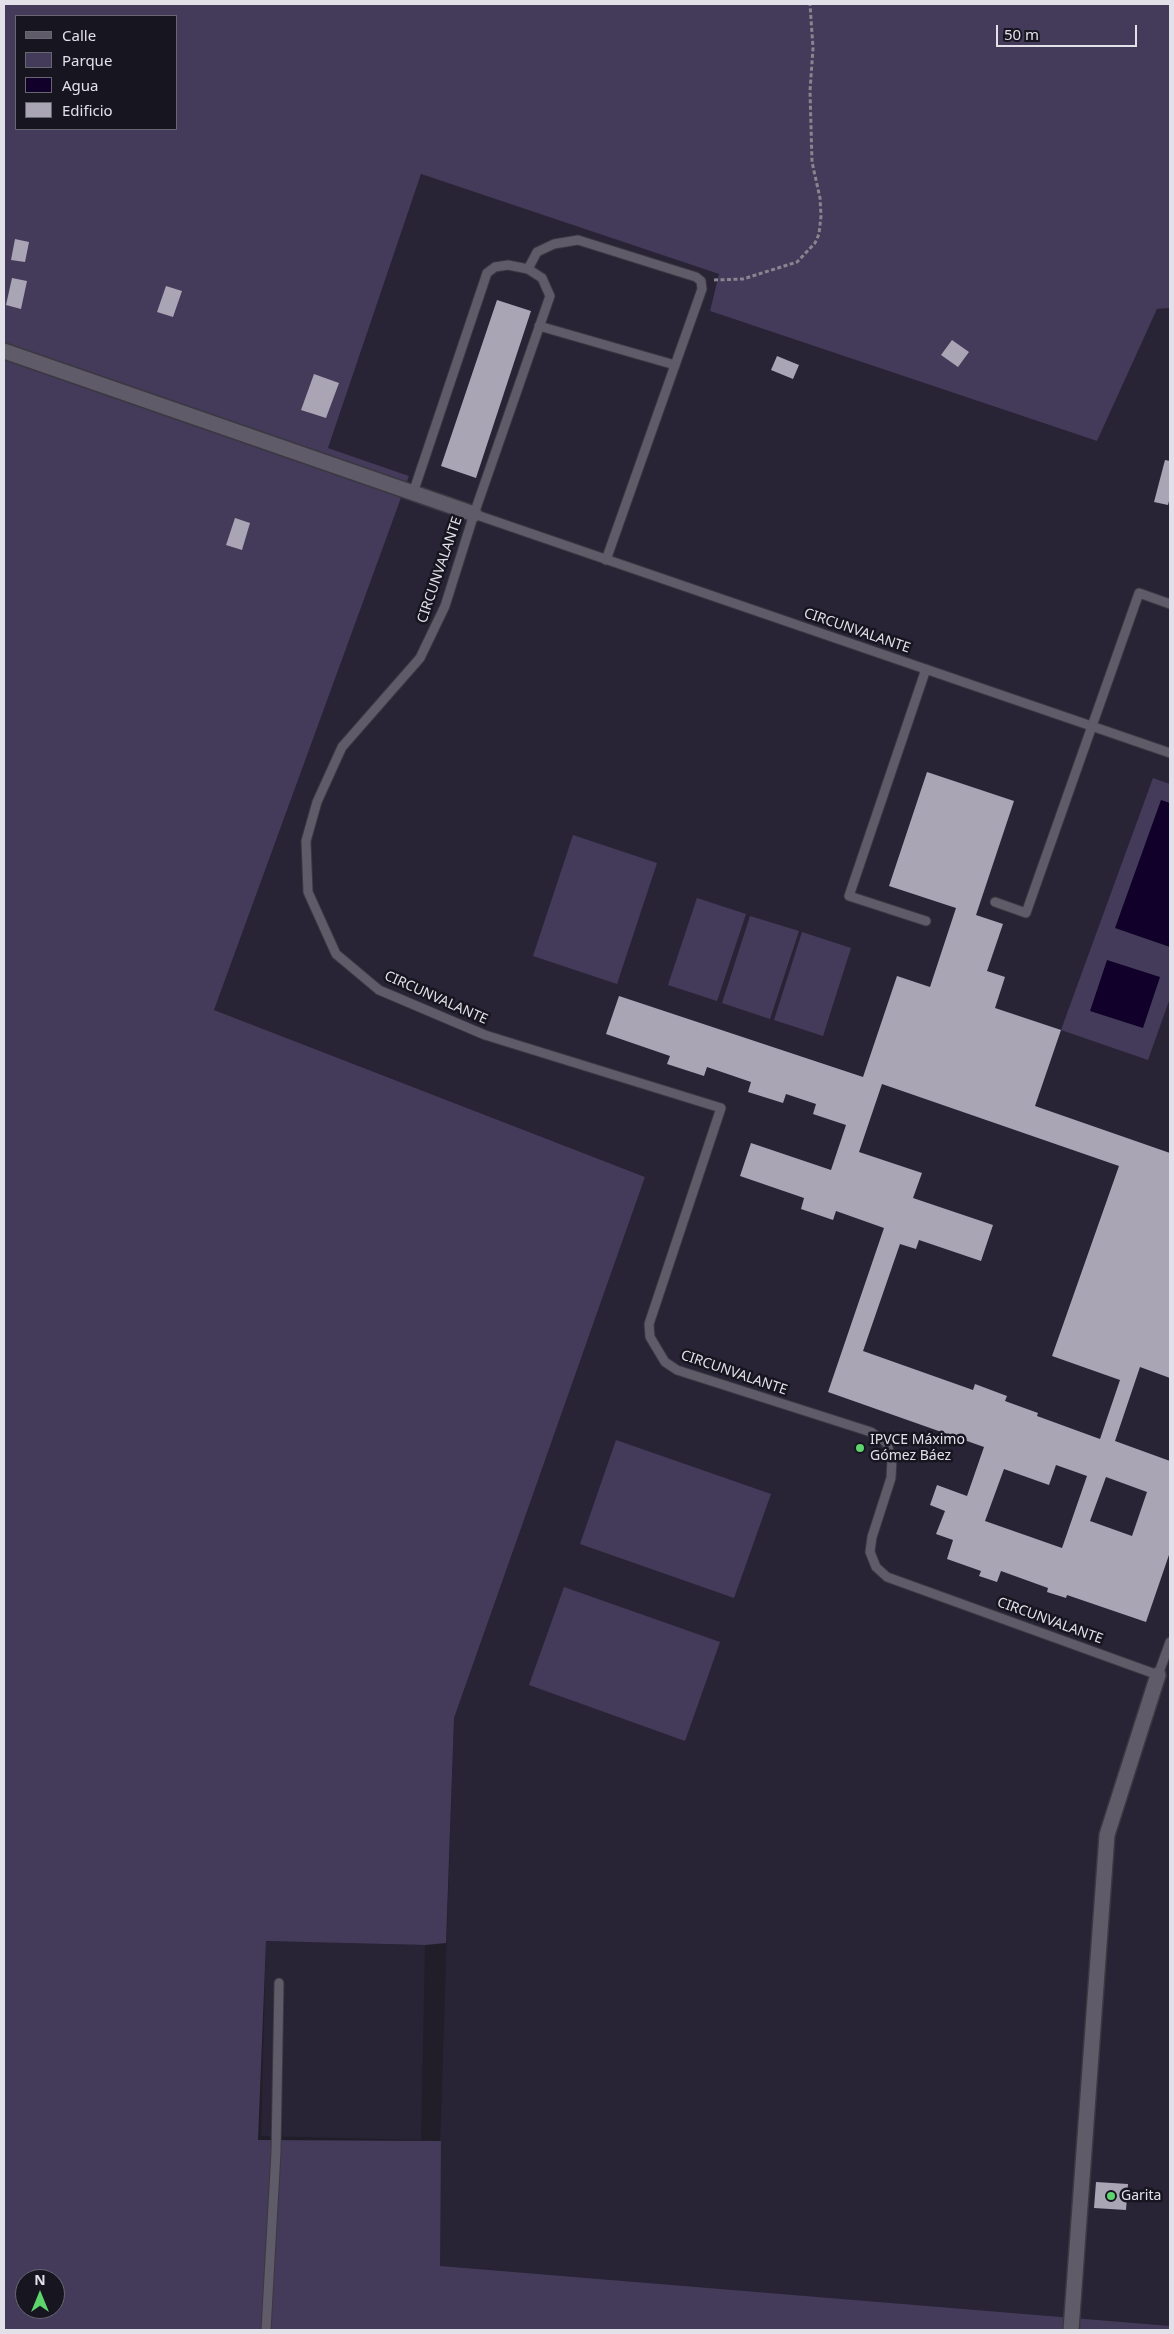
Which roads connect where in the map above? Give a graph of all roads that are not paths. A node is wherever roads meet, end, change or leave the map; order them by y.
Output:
1 (528, 269) junction
2 (539, 326) junction
3 (4, 352) edge
4 (675, 365) junction
5 (413, 493) junction
6 (474, 514) junction
7 (606, 560) junction
8 (1170, 604) edge
9 (926, 669) junction
10 (1092, 726) junction
11 (1170, 753) edge
12 (995, 902) dead end
13 (926, 922) dead end
14 (1170, 1642) edge
15 (1158, 1675) junction
16 (279, 1983) dead end
17 (266, 2330) edge
18 (1071, 2330) edge

1 - 2 lane
1 - 4 lane
1 - 5 lane
2 - 4 lane
2 - 6 lane
3 - 5 street
4 - 7 lane
5 - 6 street
6 - 7 lane, CIRCUNVALANTE
6 - 15 lane, CIRCUNVALANTE
7 - 9 lane, CIRCUNVALANTE
8 - 10 lane
9 - 10 lane, CIRCUNVALANTE
9 - 13 lane
10 - 11 lane, CIRCUNVALANTE
10 - 12 lane
14 - 15 lane
15 - 18 street
16 - 17 lane

